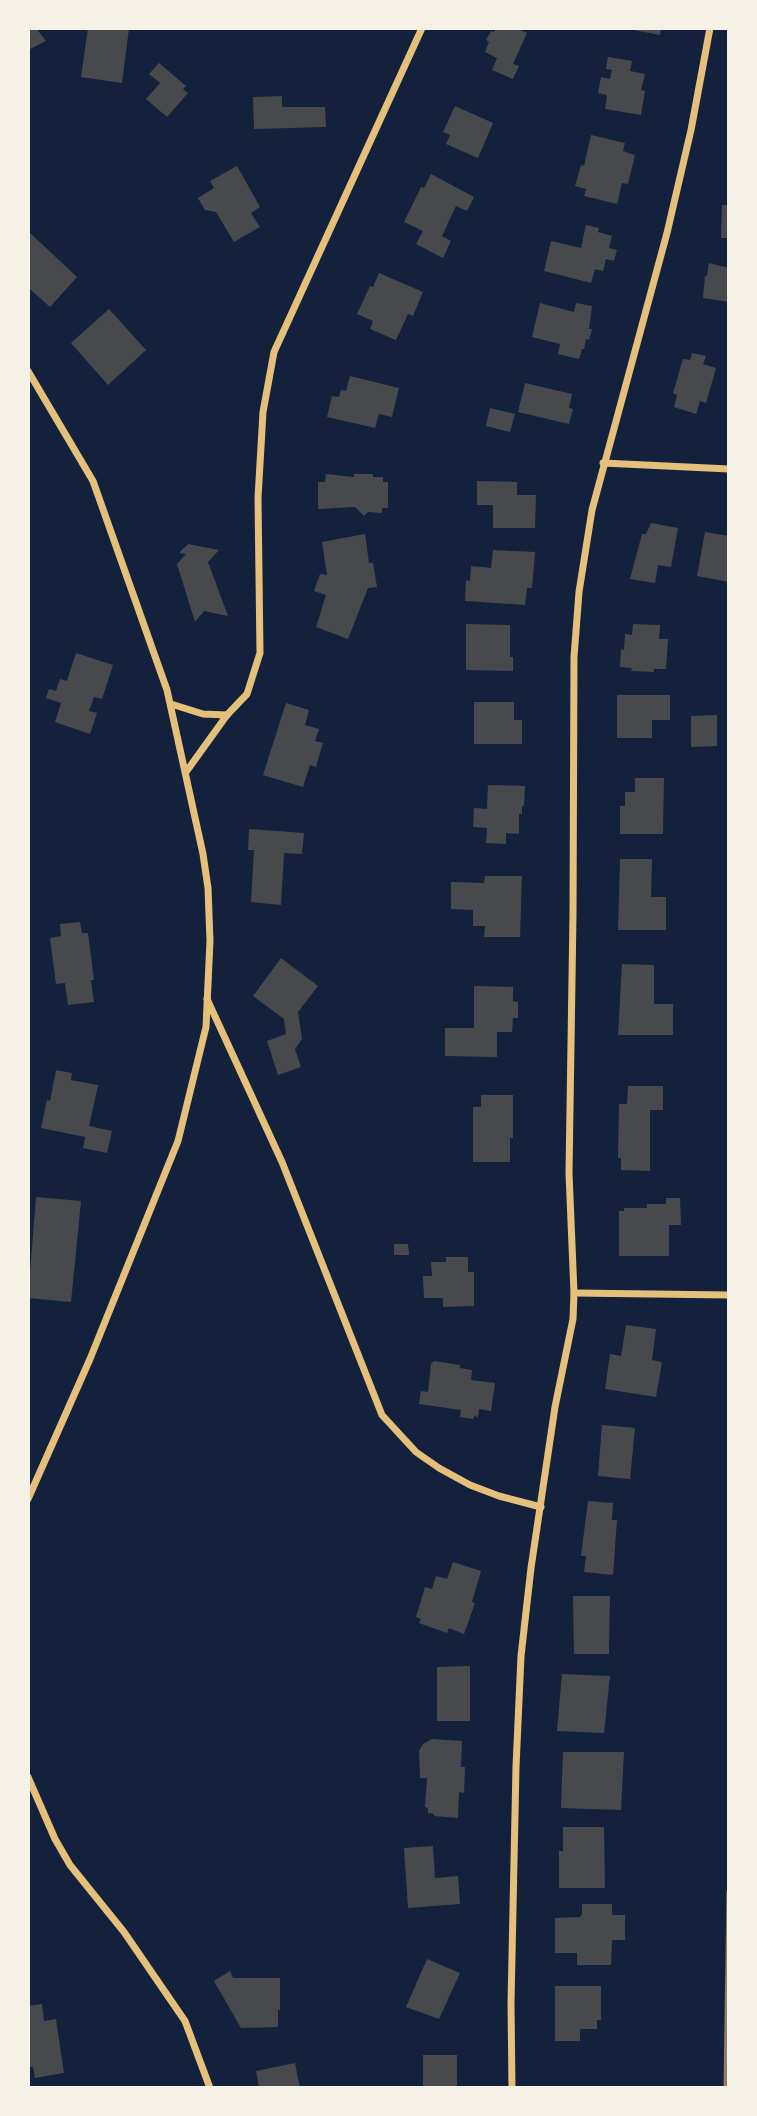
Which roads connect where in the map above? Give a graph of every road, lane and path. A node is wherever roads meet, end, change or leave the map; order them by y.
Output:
1 (422, 28) edge
2 (710, 28) edge
3 (28, 371) edge
4 (603, 463) junction
5 (729, 469) edge
6 (171, 704) junction
7 (227, 715) junction
8 (186, 772) junction
9 (207, 999) junction
10 (574, 1293) junction
11 (729, 1295) edge
12 (28, 1499) edge
13 (541, 1507) junction
14 (28, 1777) edge
15 (210, 2088) edge
16 (512, 2088) edge

1 - 7 street
2 - 4 street
3 - 6 street
4 - 5 street
4 - 10 street
6 - 7 street
6 - 8 street
7 - 8 street
8 - 9 street
9 - 12 street
9 - 13 street
10 - 11 street
10 - 13 street
13 - 16 street
14 - 15 street

